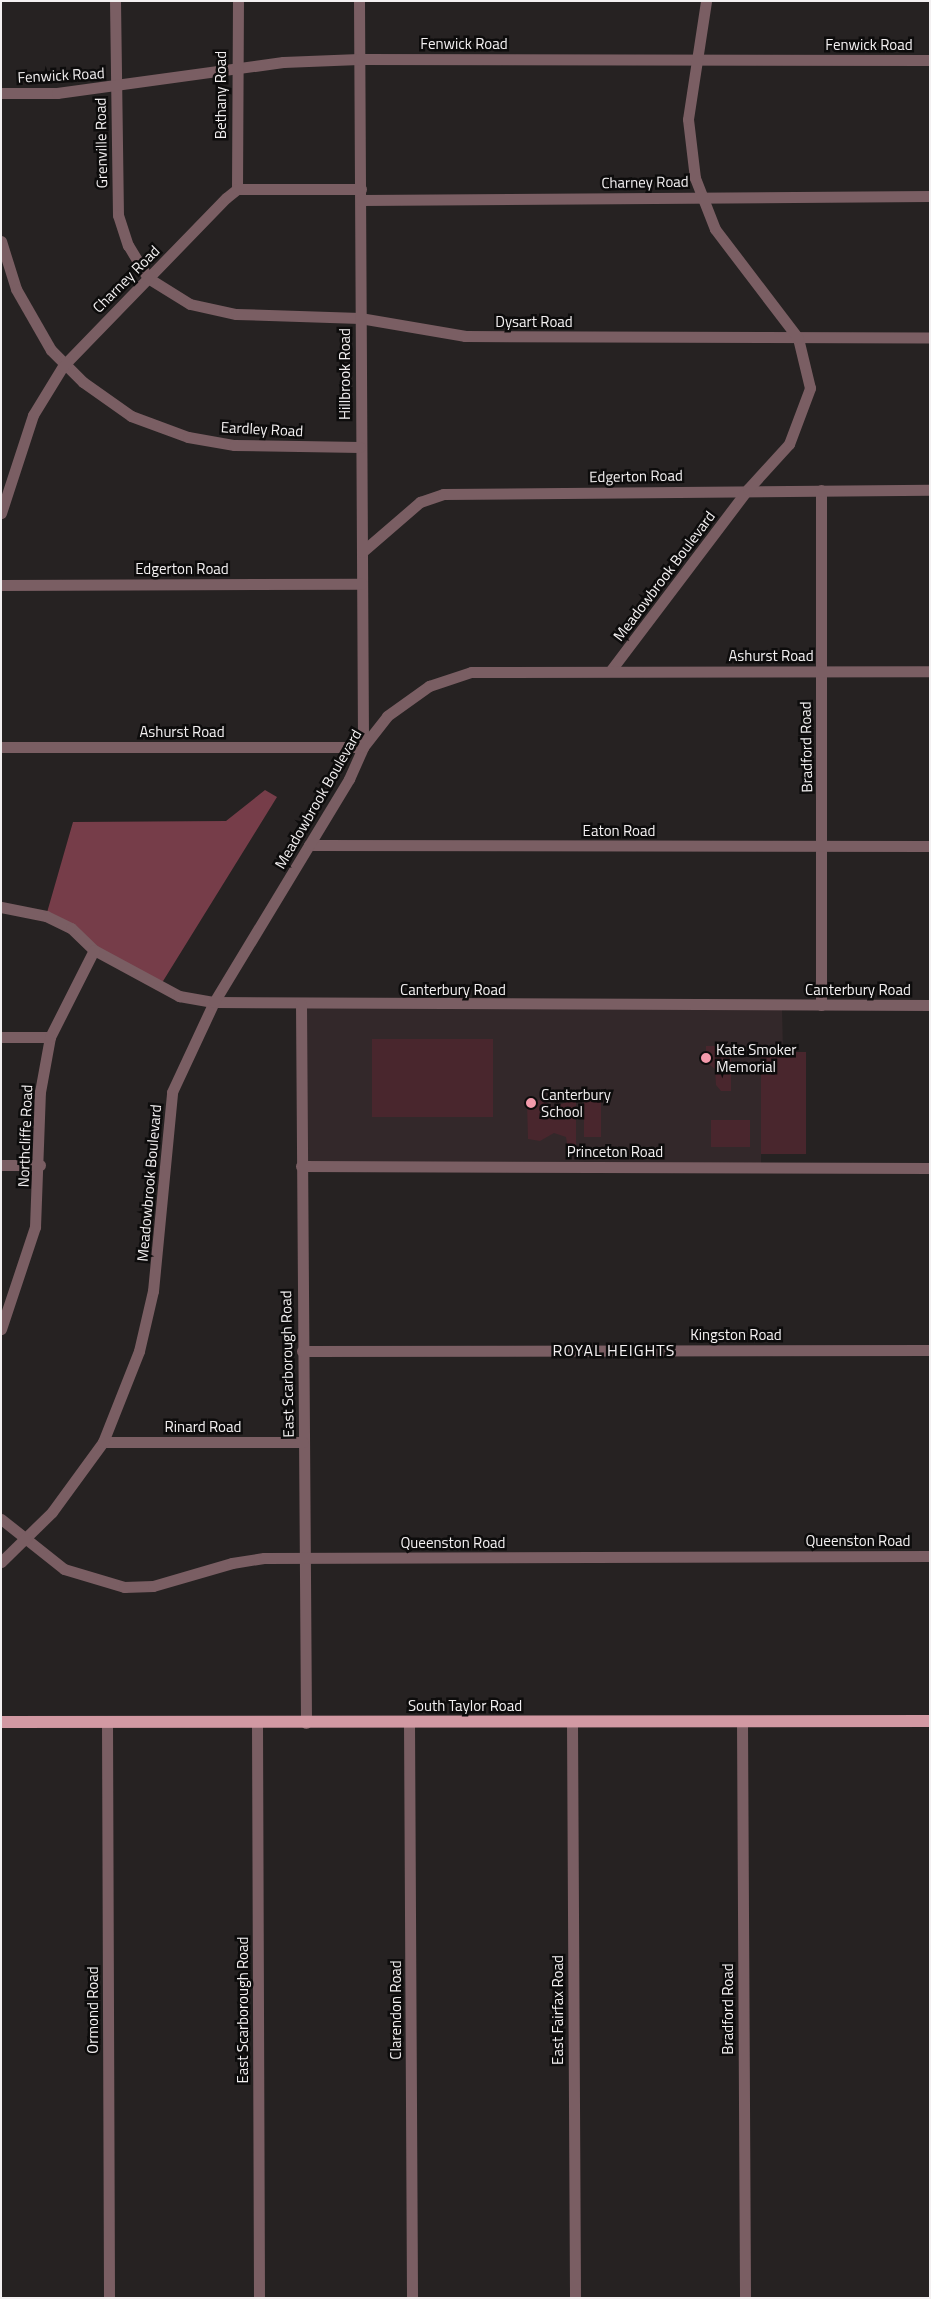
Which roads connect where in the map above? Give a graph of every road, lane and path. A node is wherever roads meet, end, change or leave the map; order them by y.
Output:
1 (115, 1) edge
2 (238, 1) edge
3 (360, 1) edge
4 (706, 1) edge
5 (359, 59) junction
6 (696, 60) junction
7 (930, 60) edge
8 (236, 68) junction
9 (116, 87) junction
10 (1, 93) edge
11 (237, 189) junction
12 (361, 194) junction
13 (701, 196) junction
14 (930, 196) edge
15 (1, 240) edge
16 (148, 278) junction
17 (360, 318) junction
18 (798, 338) junction
19 (930, 338) edge
20 (63, 366) junction
21 (360, 447) junction
22 (748, 489) junction
23 (821, 490) junction
24 (930, 490) edge
25 (1, 513) edge
26 (362, 552) junction
27 (362, 584) junction
28 (1, 585) edge
29 (611, 670) junction
30 (820, 671) junction
31 (930, 671) edge
32 (1, 747) edge
33 (363, 747) junction
34 (309, 845) junction
35 (930, 846) edge
36 (822, 847) junction
37 (1, 907) edge
38 (94, 950) junction
39 (214, 1002) junction
40 (301, 1004) junction
41 (821, 1005) junction
42 (930, 1005) edge
43 (1, 1037) edge
44 (50, 1037) junction
45 (1, 1164) edge
46 (40, 1165) junction
47 (301, 1166) junction
48 (930, 1168) edge
49 (1, 1329) edge
50 (930, 1350) edge
51 (302, 1351) junction
52 (103, 1442) junction
53 (303, 1442) junction
54 (1, 1519) edge
55 (27, 1540) junction
56 (930, 1556) edge
57 (303, 1558) junction
58 (1, 1562) edge
59 (742, 1721) junction
60 (930, 1721) edge
61 (1, 1722) edge
62 (107, 1722) junction
63 (409, 1722) junction
64 (572, 1722) junction
65 (257, 1723) junction
66 (306, 1723) junction
67 (109, 2298) edge
68 (259, 2298) edge
69 (412, 2298) edge
70 (575, 2298) edge
71 (745, 2298) edge

1 - 9 street, Grenville Road
2 - 8 street, Bethany Road
3 - 5 street, Hillbrook Road
4 - 6 street, Meadowbrook Boulevard
5 - 6 street, Fenwick Road
5 - 8 street, Fenwick Road
5 - 12 street, Hillbrook Road
6 - 7 street, Fenwick Road
6 - 13 street, Meadowbrook Boulevard
8 - 9 street, Fenwick Road
8 - 11 street, Bethany Road
9 - 10 street, Fenwick Road
9 - 16 street, Grenville Road
11 - 12 street, Charney Road
11 - 16 street, Charney Road
12 - 13 street, Charney Road
12 - 17 street, Hillbrook Road
13 - 14 street, Charney Road
13 - 18 street, Meadowbrook Boulevard
15 - 20 street
16 - 17 street, Dysart Road
16 - 20 street, Charney Road
17 - 18 street, Dysart Road
17 - 21 street, Hillbrook Road
18 - 19 street, Dysart Road
18 - 22 street, Meadowbrook Boulevard
20 - 21 street, Eardley Road
20 - 25 street, Charney Road
21 - 26 street, Hillbrook Road
22 - 23 street, Edgerton Road
22 - 26 street, Edgerton Road
22 - 29 street, Meadowbrook Boulevard
23 - 24 street, Edgerton Road
23 - 30 street, Bradford Road
26 - 27 street, Hillbrook Road
27 - 28 street, Edgerton Road
27 - 33 street, Hillbrook Road
29 - 30 street, Ashurst Road
29 - 33 street, Meadowbrook Boulevard
30 - 31 street, Ashurst Road
30 - 36 street, Bradford Road
32 - 33 street, Ashurst Road
33 - 34 street, Meadowbrook Boulevard
34 - 36 street, Eaton Road
34 - 39 street, Meadowbrook Boulevard
35 - 36 street, Eaton Road
36 - 41 street, Bradford Road
37 - 38 street, Canterbury Road
38 - 39 street, Canterbury Road
38 - 44 street, Northcliffe Road
39 - 40 street, Canterbury Road
39 - 52 street, Meadowbrook Boulevard
40 - 41 street, Canterbury Road
40 - 47 street, East Scarborough Road
41 - 42 street, Canterbury Road
43 - 44 street
44 - 46 street, Northcliffe Road
45 - 46 street
46 - 49 street, Northcliffe Road
47 - 48 street, Princeton Road
47 - 51 street, East Scarborough Road
50 - 51 street, Kingston Road
51 - 53 street, East Scarborough Road
52 - 53 street, Rinard Road
52 - 55 street, Meadowbrook Boulevard
53 - 57 street, East Scarborough Road
54 - 55 street, Queenston Road
55 - 57 street, Queenston Road
55 - 58 street, Meadowbrook Boulevard
56 - 57 street, Queenston Road
57 - 66 street, East Scarborough Road
59 - 60 main road, South Taylor Road
59 - 64 main road, South Taylor Road
59 - 71 street, Bradford Road
61 - 62 main road, South Taylor Road
62 - 65 main road, South Taylor Road
62 - 67 street, Ormond Road
63 - 64 main road, South Taylor Road
63 - 66 main road, South Taylor Road
63 - 69 street, Clarendon Road
64 - 70 street, East Fairfax Road
65 - 66 main road, South Taylor Road
65 - 68 street, East Scarborough Road

